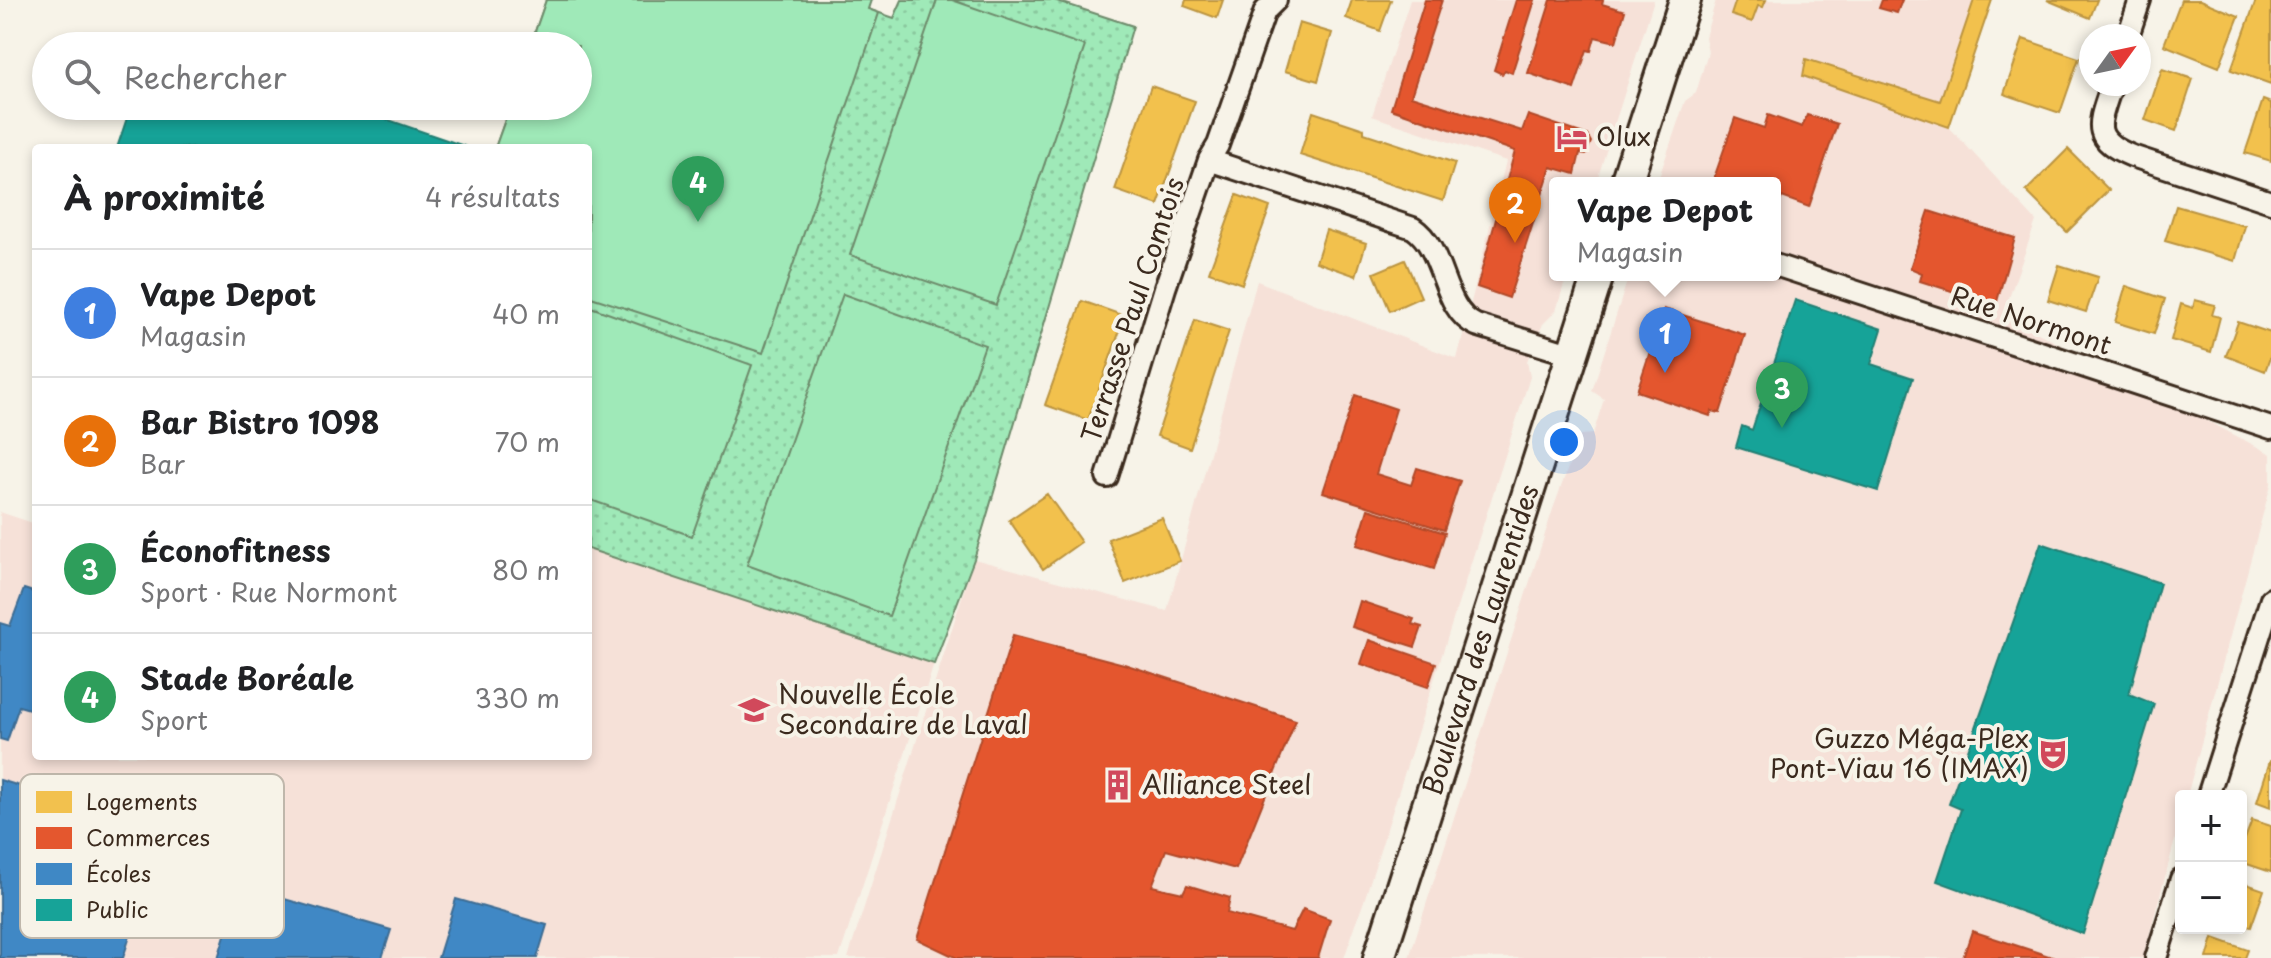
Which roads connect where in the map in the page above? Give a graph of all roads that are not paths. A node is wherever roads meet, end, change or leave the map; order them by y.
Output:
1 (1276, 0) edge
2 (1685, 0) edge
3 (2140, 0) edge
4 (2132, 24) edge
5 (2108, 96) edge
6 (1209, 160) junction
7 (1628, 177) edge
8 (2271, 202) edge
9 (1781, 267) edge
10 (1596, 281) edge
11 (1573, 355) junction
12 (2271, 428) edge
13 (1107, 477) dead end
14 (2271, 599) edge
15 (2210, 790) edge
16 (2175, 898) edge
17 (1379, 958) edge
18 (2156, 958) edge

1 - 6 street, Terrasse Paul Comtois
2 - 7 main road
3 - 4 street
5 - 8 street
6 - 11 street, Terrasse Paul Comtois
6 - 13 street, Terrasse Paul Comtois
9 - 12 street, Rue Normont
10 - 11 main road, Boulevard des Laurentides
11 - 17 main road, Boulevard des Laurentides
14 - 15 street
16 - 18 street

